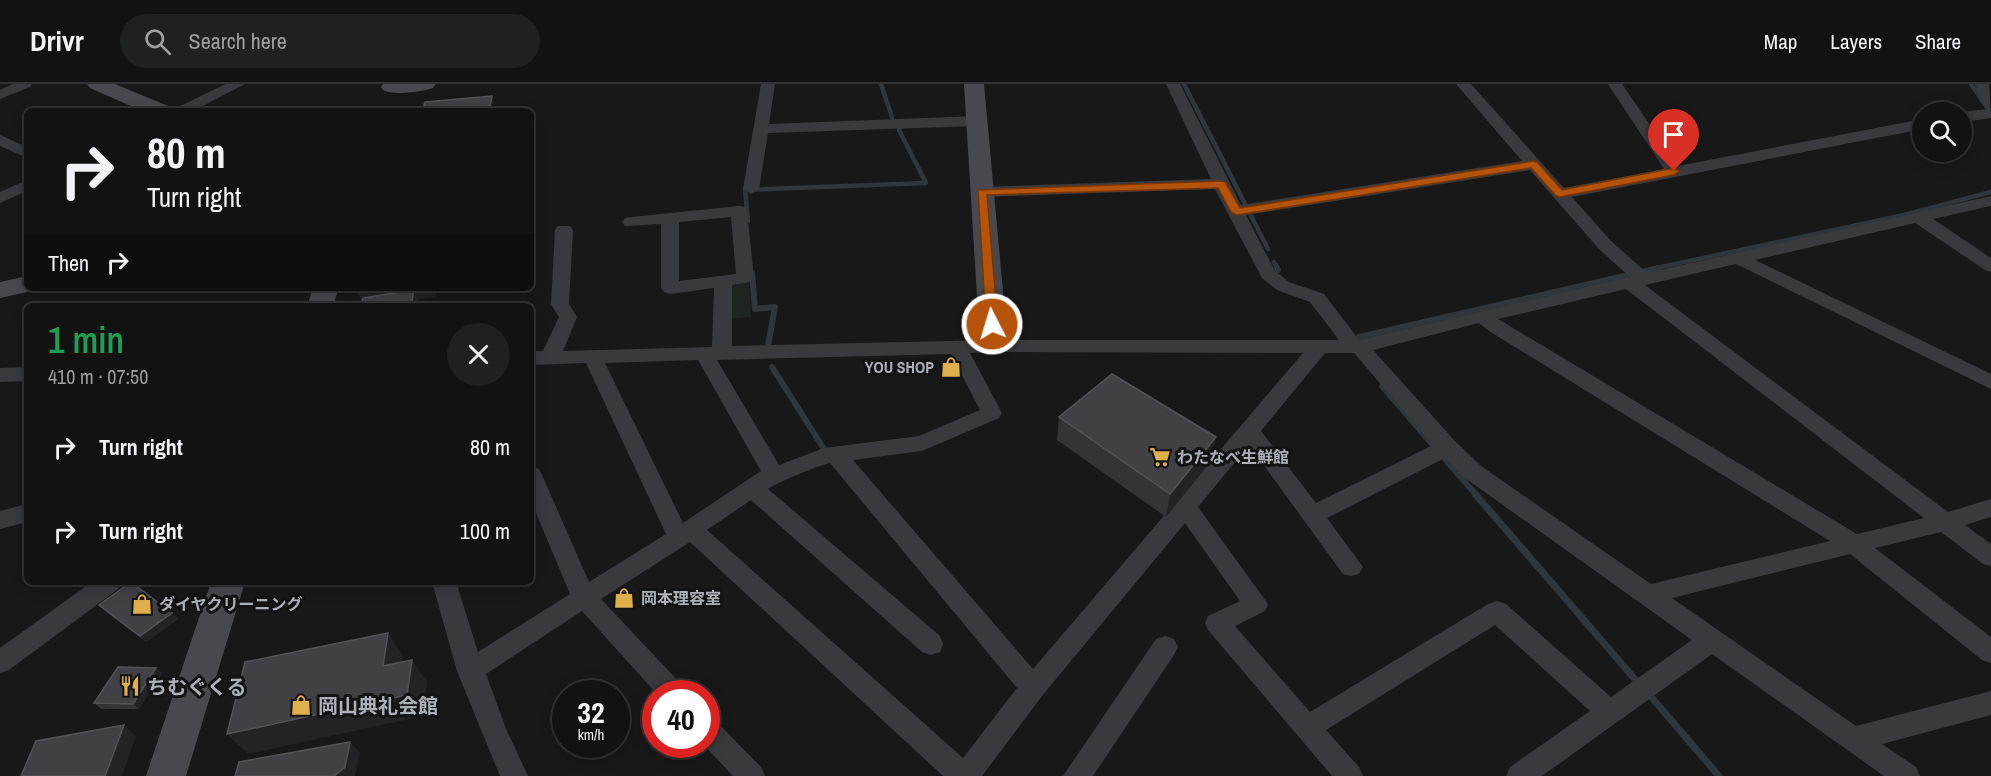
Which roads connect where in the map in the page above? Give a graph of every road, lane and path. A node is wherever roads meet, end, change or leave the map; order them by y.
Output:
1 (25, 84) edge
2 (97, 84) edge
3 (238, 84) edge
4 (426, 84) edge
5 (768, 84) edge
6 (974, 84) edge
7 (1173, 84) edge
8 (1463, 84) edge
9 (1615, 84) edge
10 (1982, 84) edge
11 (390, 92) edge
12 (0, 94) edge
13 (153, 108) edge
14 (187, 108) edge
15 (1990, 111) edge
16 (1972, 115) edge
17 (977, 121) junction
18 (1912, 126) edge
19 (760, 129) junction
20 (0, 140) edge
21 (24, 152) edge
22 (1534, 164) junction
23 (1674, 171) junction
24 (1221, 184) junction
25 (24, 186) edge
26 (751, 189) dead end
27 (982, 192) junction
28 (1560, 194) junction
29 (0, 198) edge
30 (1991, 201) edge
31 (1244, 210) junction
32 (670, 218) junction
33 (1919, 218) junction
34 (631, 222) dead end
35 (564, 231) dead end
36 (1737, 258) junction
37 (1991, 266) edge
38 (1636, 277) junction
39 (723, 281) junction
40 (24, 285) edge
41 (0, 290) edge
42 (1482, 316) junction
43 (994, 346) junction
44 (1320, 346) junction
45 (957, 347) junction
46 (1357, 347) junction
47 (713, 354) junction
48 (592, 356) junction
49 (541, 358) edge
50 (24, 374) edge
51 (0, 375) edge
52 (1991, 382) edge
53 (1249, 430) junction
54 (1440, 450) junction
55 (835, 454) junction
56 (773, 474) junction
57 (534, 483) edge
58 (753, 488) junction
59 (1185, 506) junction
60 (1991, 508) edge
61 (24, 514) edge
62 (1312, 516) junction
63 (0, 520) edge
64 (1944, 522) junction
65 (685, 534) junction
66 (1854, 544) junction
67 (1991, 557) edge
68 (1351, 567) dead end
69 (106, 585) edge
70 (227, 585) edge
71 (445, 585) edge
72 (1650, 594) junction
73 (583, 596) junction
74 (1713, 639) junction
75 (931, 644) dead end
76 (1165, 647) dead end
77 (1991, 652) edge
78 (0, 662) edge
79 (470, 671) junction
80 (661, 680) edge
81 (1033, 688) junction
82 (1991, 703) edge
83 (1610, 712) junction
84 (1307, 728) junction
85 (1853, 739) junction
86 (720, 744) edge
87 (166, 776) edge
88 (514, 776) edge
89 (751, 776) edge
90 (964, 776) edge
91 (1077, 776) edge
92 (1349, 776) edge
93 (1520, 776) edge
94 (1906, 776) edge

1 - 12 street
2 - 13 street
3 - 14 street
4 - 11 street
5 - 19 street
6 - 17 street
7 - 24 street
8 - 22 street
9 - 23 street
10 - 15 street
15 - 16 street
17 - 19 street
17 - 27 street
18 - 23 street
19 - 26 street
20 - 21 street
22 - 28 street
22 - 31 street
23 - 28 street
24 - 27 street
24 - 31 street
25 - 29 street
27 - 43 street
28 - 38 street
30 - 33 street
31 - 46 street
32 - 34 street
32 - 39 street
32 - 39 street
33 - 36 street
33 - 37 street
35 - 49 street
36 - 38 street
36 - 52 street
38 - 42 street
38 - 64 street
39 - 47 street
40 - 41 street
42 - 46 street
42 - 66 street
43 - 44 street
43 - 45 street
44 - 46 street
44 - 53 street
45 - 47 street
45 - 55 street
46 - 54 street
47 - 48 street
47 - 56 street
48 - 49 street
48 - 65 street
50 - 51 street
53 - 59 street
53 - 62 street
54 - 62 street
54 - 72 street
55 - 56 street
55 - 81 street
56 - 58 street
57 - 73 street
58 - 65 street
58 - 75 street
59 - 81 street
59 - 84 street
60 - 64 street
61 - 63 street
62 - 68 street
64 - 66 street
64 - 67 street
65 - 73 street
65 - 90 street
66 - 72 street
66 - 77 street
69 - 78 street
70 - 87 street
71 - 79 street
72 - 74 street
73 - 79 street
73 - 80 street
74 - 83 street
74 - 85 street
76 - 91 street
79 - 88 street
81 - 90 street
82 - 85 street
83 - 84 street
83 - 93 street
84 - 92 street
85 - 94 street
86 - 89 street

